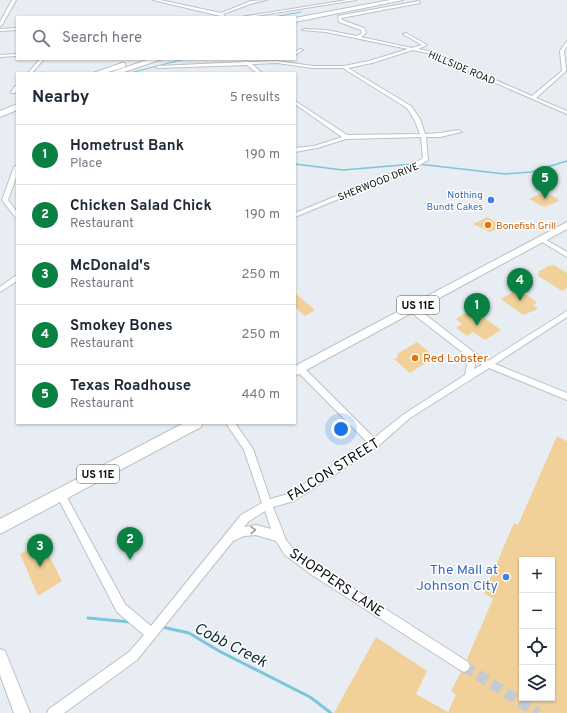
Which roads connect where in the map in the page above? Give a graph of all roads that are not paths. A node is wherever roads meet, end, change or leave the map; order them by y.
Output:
1 (14, 0) edge
2 (155, 0) edge
3 (265, 0) edge
4 (354, 0) edge
5 (378, 0) edge
6 (400, 0) edge
7 (419, 2) dead end
8 (222, 16) edge
9 (250, 16) edge
10 (295, 16) edge
11 (296, 20) edge
12 (0, 25) edge
13 (16, 29) edge
14 (0, 30) edge
15 (304, 30) dead end
16 (405, 34) dead end
17 (357, 38) junction
18 (567, 42) edge
19 (413, 49) junction
20 (301, 50) dead end
21 (296, 53) edge
22 (16, 55) edge
23 (0, 56) edge
24 (41, 60) edge
25 (138, 60) edge
26 (244, 60) edge
27 (286, 60) edge
28 (283, 62) junction
29 (158, 63) edge
30 (248, 63) junction
31 (171, 66) junction
32 (344, 68) junction
33 (31, 72) edge
34 (99, 72) edge
35 (118, 72) edge
36 (172, 72) edge
37 (259, 72) edge
38 (16, 88) edge
39 (13, 92) dead end
40 (533, 98) junction
41 (16, 101) edge
42 (296, 103) edge
43 (0, 107) edge
44 (16, 107) edge
45 (0, 114) edge
46 (567, 114) edge
47 (459, 132) dead end
48 (423, 134) junction
49 (346, 137) junction
50 (296, 150) edge
51 (16, 170) edge
52 (16, 215) edge
53 (296, 215) edge
54 (567, 225) edge
55 (540, 239) junction
56 (567, 255) edge
57 (16, 279) edge
58 (0, 290) edge
59 (411, 308) junction
60 (567, 314) edge
61 (464, 349) junction
62 (487, 364) junction
63 (297, 370) edge
64 (468, 378) junction
65 (567, 397) edge
66 (194, 424) edge
67 (231, 424) edge
68 (374, 444) junction
69 (61, 494) junction
70 (268, 504) junction
71 (0, 527) edge
72 (280, 538) junction
73 (227, 540) junction
74 (152, 634) junction
75 (0, 656) edge
76 (464, 666) tunnel mouth
77 (22, 713) edge
78 (53, 713) edge

1 - 12 street
2 - 8 street
3 - 8 street
4 - 9 street
5 - 10 highway
6 - 11 highway
7 - 17 street
13 - 14 street
15 - 17 street, HILLSIDE ROAD
16 - 19 street
17 - 19 street, HILLSIDE ROAD
18 - 40 street
19 - 32 street
19 - 40 street, HILLSIDE ROAD
20 - 21 street
22 - 23 street
24 - 33 street
25 - 34 highway
26 - 30 street
27 - 28 street
28 - 30 street
28 - 32 street
29 - 31 street
29 - 35 highway
30 - 31 street
30 - 37 street
31 - 36 street
32 - 48 street, SHERWOOD DRIVE
38 - 39 street
40 - 46 street, HILLSIDE ROAD
41 - 43 highway
42 - 49 street
44 - 45 highway
47 - 48 street
48 - 49 street
48 - 53 street, SHERWOOD DRIVE
49 - 50 street
51 - 52 street
54 - 55 main road, US 11E
55 - 56 street
55 - 59 main road, US 11E
57 - 58 street
59 - 61 street
59 - 63 main road, US 11E
60 - 62 street, FALCON STREET
61 - 62 street
61 - 64 street
62 - 64 street, FALCON STREET
62 - 65 street
63 - 68 street
64 - 68 street, FALCON STREET
66 - 69 main road, US 11E
67 - 70 street, SHOPPERS LANE
68 - 70 street, FALCON STREET
69 - 71 main road, US 11E
69 - 74 street
70 - 72 street, SHOPPERS LANE
70 - 73 street, FALCON STREET
73 -> 72 street
72 - 76 street, SHOPPERS LANE
73 - 74 street, FALCON STREET
74 - 78 street, FALCON STREET
75 - 77 street

